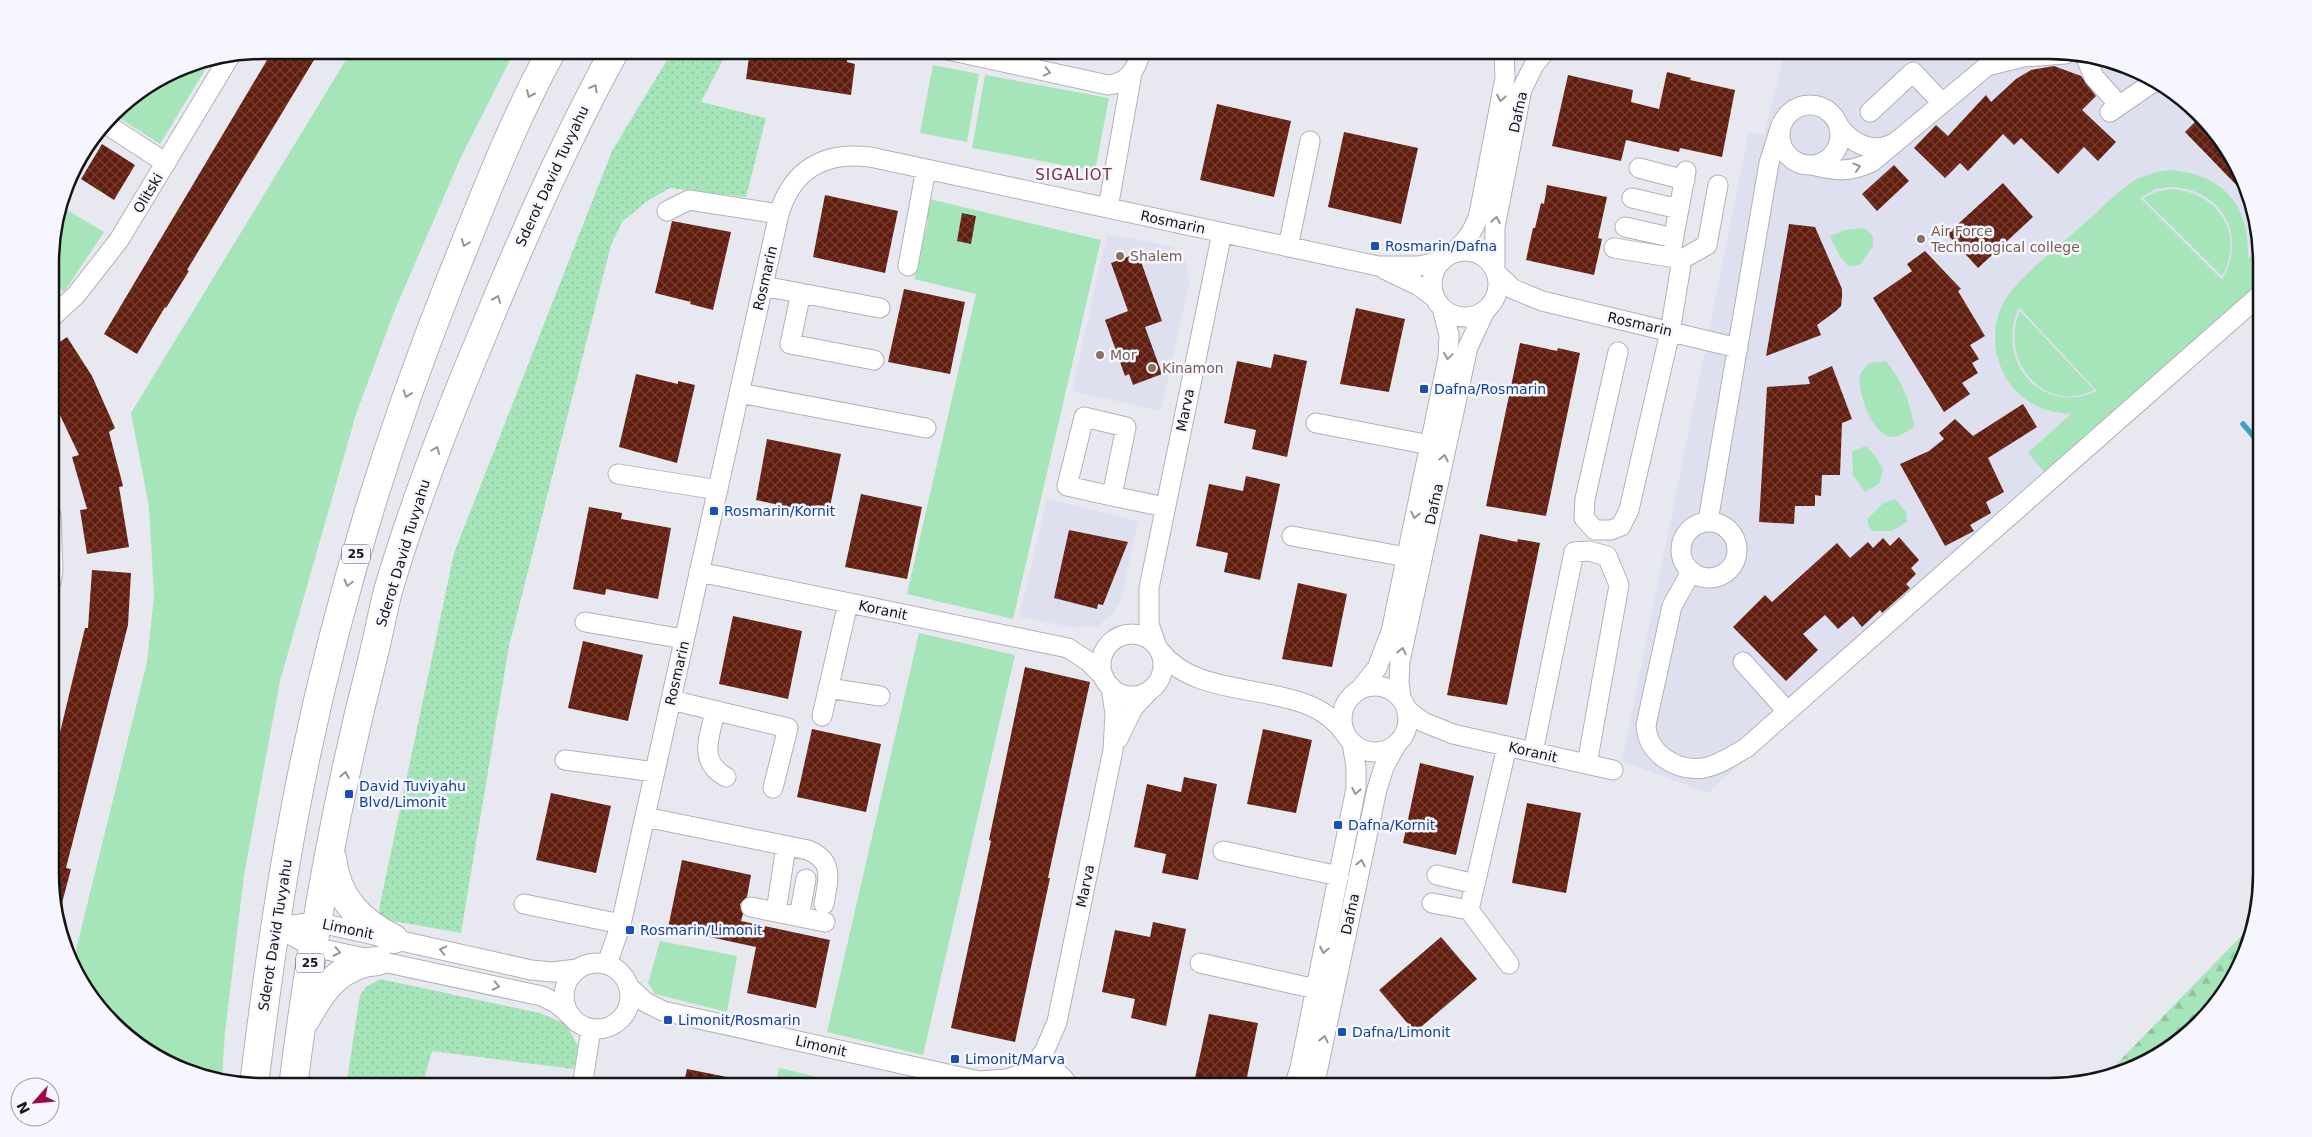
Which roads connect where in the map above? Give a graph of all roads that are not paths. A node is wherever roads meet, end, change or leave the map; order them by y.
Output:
1 (548, 59) edge
2 (610, 59) edge
3 (987, 59) edge
4 (1137, 59) edge
5 (1504, 59) edge
6 (1539, 59) edge
7 (2015, 59) edge
8 (226, 62) edge
9 (2088, 63) edge
10 (1132, 73) junction
11 (2149, 85) edge
12 (1942, 103) junction
13 (1870, 112) dead end
14 (1781, 125) junction
15 (1839, 126) junction
16 (110, 127) edge
17 (1310, 141) dead end
18 (1896, 142) junction
19 (166, 163) junction
20 (1807, 164) junction
21 (1639, 168) dead end
22 (926, 169) junction
23 (1718, 185) dead end
24 (1764, 190) junction
25 (1632, 198) dead end
26 (1108, 208) junction
27 (1679, 209) junction
28 (667, 211) dead end
29 (779, 214) junction
30 (1625, 227) dead end
31 (1222, 233) junction
32 (1674, 238) junction
33 (1288, 247) junction
34 (1614, 248) dead end
35 (1446, 258) junction
36 (1676, 258) junction
37 (908, 266) dead end
38 (1378, 266) junction
39 (1496, 272) junction
40 (763, 286) junction
41 (801, 293) junction
42 (1542, 301) junction
43 (1438, 302) junction
44 (2253, 302) edge
45 (880, 308) dead end
46 (1487, 309) junction
47 (59, 311) edge
48 (1670, 332) junction
49 (1738, 348) junction
50 (1618, 352) dead end
51 (874, 360) dead end
52 (739, 393) junction
53 (1316, 423) dead end
54 (926, 428) dead end
55 (1430, 445) junction
56 (618, 474) dead end
57 (718, 490) junction
58 (1112, 496) dead end
59 (1165, 507) junction
60 (1708, 521) junction
61 (1292, 536) dead end
62 (1406, 557) junction
63 (699, 572) junction
64 (1692, 572) junction
65 (1149, 588) junction
66 (848, 603) junction
67 (585, 622) dead end
68 (1119, 638) junction
69 (684, 639) junction
70 (1068, 648) junction
71 (1158, 649) junction
72 (1743, 662) dead end
73 (1200, 679) junction
74 (1107, 682) junction
75 (828, 688) junction
76 (1152, 688) junction
77 (1357, 691) junction
78 (880, 696) dead end
79 (671, 700) junction
80 (1303, 703) junction
81 (1404, 704) junction
82 (716, 711) junction
83 (1787, 711) junction
84 (822, 716) dead end
85 (1453, 734) junction
86 (1348, 739) junction
87 (1398, 743) junction
88 (1507, 746) junction
89 (1113, 750) junction
90 (1534, 752) junction
91 (565, 760) dead end
92 (1587, 764) junction
93 (1613, 770) dead end
94 (655, 772) junction
95 (726, 777) dead end
96 (773, 788) dead end
97 (645, 817) junction
98 (332, 840) junction
99 (786, 846) junction
100 (1223, 851) dead end
101 (1437, 875) dead end
102 (1339, 876) junction
103 (806, 879) dead end
104 (1474, 884) junction
105 (1432, 903) dead end
106 (524, 904) dead end
107 (751, 907) dead end
108 (1468, 910) junction
109 (776, 912) junction
110 (799, 917) junction
111 (621, 924) junction
112 (276, 927) junction
113 (315, 934) junction
114 (394, 939) junction
115 (378, 961) junction
116 (1200, 963) dead end
117 (607, 964) junction
118 (1509, 964) dead end
119 (577, 969) junction
120 (628, 986) junction
121 (1316, 989) junction
122 (663, 1011) junction
123 (570, 1016) junction
124 (1057, 1022) junction
125 (616, 1023) junction
126 (591, 1029) junction
127 (300, 1031) junction
128 (1021, 1077) edge
129 (255, 1078) edge
130 (294, 1078) edge
131 (583, 1078) edge
132 (958, 1078) edge
133 (1062, 1078) edge
134 (1065, 1078) edge
135 (1297, 1078) edge
136 (1316, 1078) edge

1 -> 112 highway, Sderot David Tuvyahu / 25
98 -> 2 highway, Sderot David Tuvyahu / 25
3 -> 10 street
4 - 10 street
5 -> 35 street, Dafna
39 -> 6 street, Dafna
7 - 12 street
8 - 19 street, Olitski
9 - 11 street
10 - 26 street
12 - 13 street
12 - 18 street
14 - 15 street
14 - 20 street
14 - 24 street
15 - 18 street
15 - 20 street
16 - 19 street
17 - 33 street
20 -> 18 street
19 - 47 street, Olitski
20 - 24 street
21 - 27 street
22 - 26 street, Rosmarin
22 - 29 street, Rosmarin
22 - 37 street
23 - 36 street
24 - 49 street
25 - 27 street
26 - 31 street, Rosmarin
27 - 32 street
28 - 29 street
29 - 40 street, Rosmarin
30 - 32 street
31 - 33 street, Rosmarin
31 - 59 street, Marva
32 - 36 street
33 - 38 street, Rosmarin
34 - 36 street
35 - 38 street, Rosmarin
35 - 39 street
35 - 43 street
36 - 48 street
38 - 43 street, Rosmarin
39 - 42 street, Rosmarin
39 - 46 street
40 - 41 street
40 - 52 street, Rosmarin
41 - 45 street
41 - 51 street
42 - 46 street, Rosmarin
42 - 48 street, Rosmarin
43 - 46 street
43 -> 55 street, Dafna
44 - 83 street
81 -> 46 street, Dafna
48 - 49 street, Rosmarin
48 - 50 street
49 - 60 street
52 - 54 street
52 - 57 street, Rosmarin
53 - 55 street
55 -> 62 street, Dafna
56 - 57 street
57 - 63 street, Rosmarin
58 - 59 street
59 - 65 street, Marva
60 - 64 street
60 - 64 street
61 - 62 street
62 - 77 street, Dafna
63 - 66 street, Koranit
63 - 69 street, Rosmarin
64 - 83 street
65 - 68 street, Marva
65 - 71 street, Marva
66 - 70 street, Koranit
66 - 75 street
67 - 69 street
68 - 70 street, Koranit
68 - 71 street
68 - 74 street
69 - 79 street, Rosmarin
70 - 74 street, Koranit
71 - 73 street
71 - 76 street
72 - 83 street
73 - 76 street
73 - 80 street
74 - 76 street
74 - 89 street, Marva
75 - 78 street
75 - 84 street
76 - 89 street, Marva
77 - 80 street
77 - 81 street
77 - 86 street
79 - 82 street
79 - 94 street, Rosmarin
80 - 86 street
81 - 85 street, Koranit
81 - 87 street
82 - 95 street
82 - 96 street
85 - 87 street, Koranit
85 - 88 street, Koranit
86 - 87 street
86 -> 102 street, Dafna
136 -> 87 street, Dafna
88 - 90 street, Koranit
88 - 104 street
89 - 124 street, Marva
90 - 92 street, Koranit
90 - 92 street
91 - 94 street
92 - 93 street, Koranit
94 - 97 street, Rosmarin
97 - 99 street
97 - 111 street, Rosmarin
98 - 113 highway, Sderot David Tuvyahu / 25
98 - 114 highway
99 - 109 street
99 - 110 street
100 - 102 street
101 - 104 street
102 -> 121 street, Dafna
103 - 110 street
104 - 108 street
105 - 108 street
106 - 111 street
107 - 109 street
108 - 118 street
109 - 110 street
111 - 117 street, Rosmarin
112 - 113 street, Limonit
112 - 129 highway, Sderot David Tuvyahu / 25
113 - 114 street, Limonit
113 -> 115 street, Limonit
113 - 127 highway, Sderot David Tuvyahu / 25
119 -> 114 street, Limonit
115 -> 123 street, Limonit
115 - 127 highway
116 - 121 street
117 - 119 street
117 - 120 street
119 - 123 street
120 - 122 street, Limonit
120 - 125 street
121 - 135 street, Dafna
122 - 125 street, Limonit
122 - 132 street, Limonit
123 - 126 street
124 - 128 street, Marva
124 - 134 street, Marva
125 - 126 street
126 - 131 street
127 - 130 highway, Sderot David Tuvyahu / 25
128 - 133 street, Limonit

